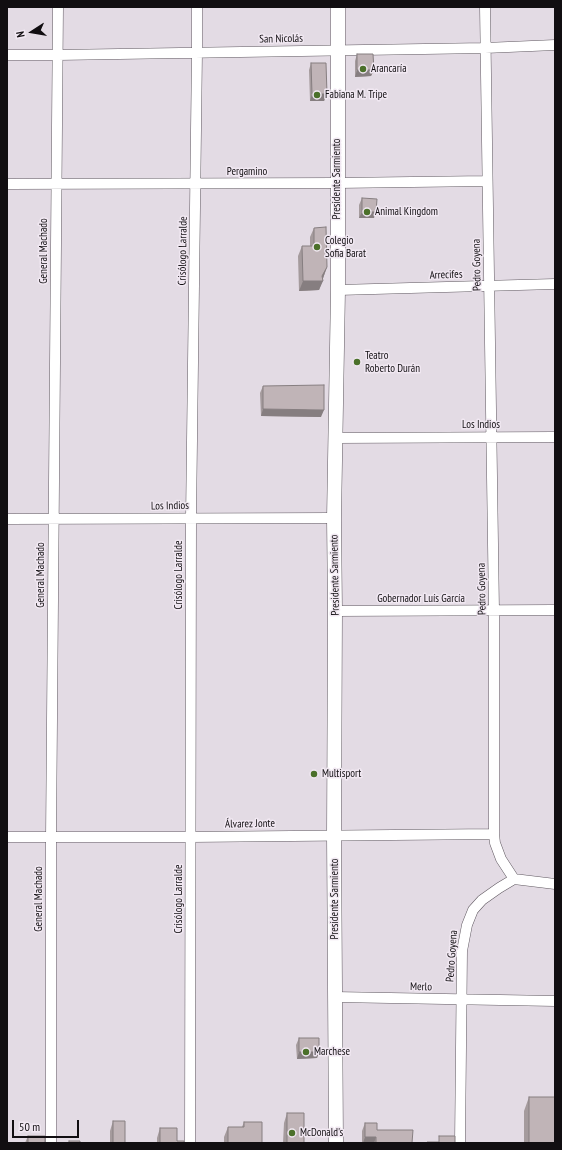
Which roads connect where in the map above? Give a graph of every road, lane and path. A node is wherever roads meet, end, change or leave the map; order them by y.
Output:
1 (58, 7) edge
2 (197, 7) edge
3 (338, 7) edge
4 (485, 7) edge
5 (555, 45) edge
6 (485, 48) junction
7 (337, 50) junction
8 (197, 52) junction
9 (7, 55) edge
10 (58, 55) junction
11 (487, 181) junction
12 (337, 183) junction
13 (7, 184) edge
14 (56, 184) junction
15 (196, 184) junction
16 (555, 284) edge
17 (490, 286) junction
18 (338, 290) junction
19 (491, 437) junction
20 (555, 437) edge
21 (335, 438) junction
22 (191, 518) junction
23 (334, 518) junction
24 (7, 519) edge
25 (54, 520) junction
26 (555, 610) edge
27 (335, 611) junction
28 (494, 611) junction
29 (494, 834) junction
30 (334, 835) junction
31 (7, 837) edge
32 (191, 837) junction
33 (51, 838) junction
34 (514, 879) junction
35 (555, 884) edge
36 (335, 997) junction
37 (462, 1000) junction
38 (555, 1001) edge
39 (51, 1143) edge
40 (190, 1143) edge
41 (336, 1143) edge
42 (460, 1143) edge

1 - 10 street, General Machado
2 - 8 street, Crisólogo Larralde
3 - 7 main road, Presidente Sarmiento
4 - 6 street, Pedro Goyena
5 - 6 street, San Nicolás
6 - 7 street, San Nicolás
6 - 11 street, Pedro Goyena
7 - 8 street, San Nicolás
7 - 12 main road, Presidente Sarmiento
8 - 10 street, San Nicolás
8 - 15 street, Crisólogo Larralde
9 - 10 street, San Nicolás
10 - 14 street, General Machado
11 - 12 street, Pergamino
11 - 17 street, Pedro Goyena
12 - 15 street, Pergamino
12 - 18 main road, Presidente Sarmiento
13 - 14 street, Pergamino
14 - 15 street, Pergamino
14 - 25 street, General Machado
15 - 22 street, Crisólogo Larralde
16 - 17 street, Arrecifes
17 - 18 street, Arrecifes
17 - 19 street, Pedro Goyena
18 - 21 main road, Presidente Sarmiento
19 - 20 street, Los Indios
19 - 21 street, Los Indios
19 - 28 street, Pedro Goyena
21 - 23 main road, Presidente Sarmiento
22 - 23 street, Los Indios
22 - 25 street, Los Indios
22 - 32 street, Crisólogo Larralde
23 - 27 main road, Presidente Sarmiento
24 - 25 street, Los Indios
25 - 33 street, General Machado
26 - 28 street, Gobernador Luís García
27 - 28 street, Gobernador Luís García
27 - 30 main road, Presidente Sarmiento
28 - 29 street, Pedro Goyena
29 - 30 street, Álvarez Jonte
29 - 34 street, Pedro Goyena
30 - 32 street, Álvarez Jonte
30 - 36 main road, Presidente Sarmiento
31 - 33 street, Álvarez Jonte
32 - 33 street, Álvarez Jonte
32 - 40 street, Crisólogo Larralde
33 - 39 street, General Machado
34 - 35 street
34 - 37 street, Pedro Goyena
36 - 37 street, Merlo
36 - 41 main road, Presidente Sarmiento
37 - 38 street, Merlo
37 - 42 street, Pedro Goyena

